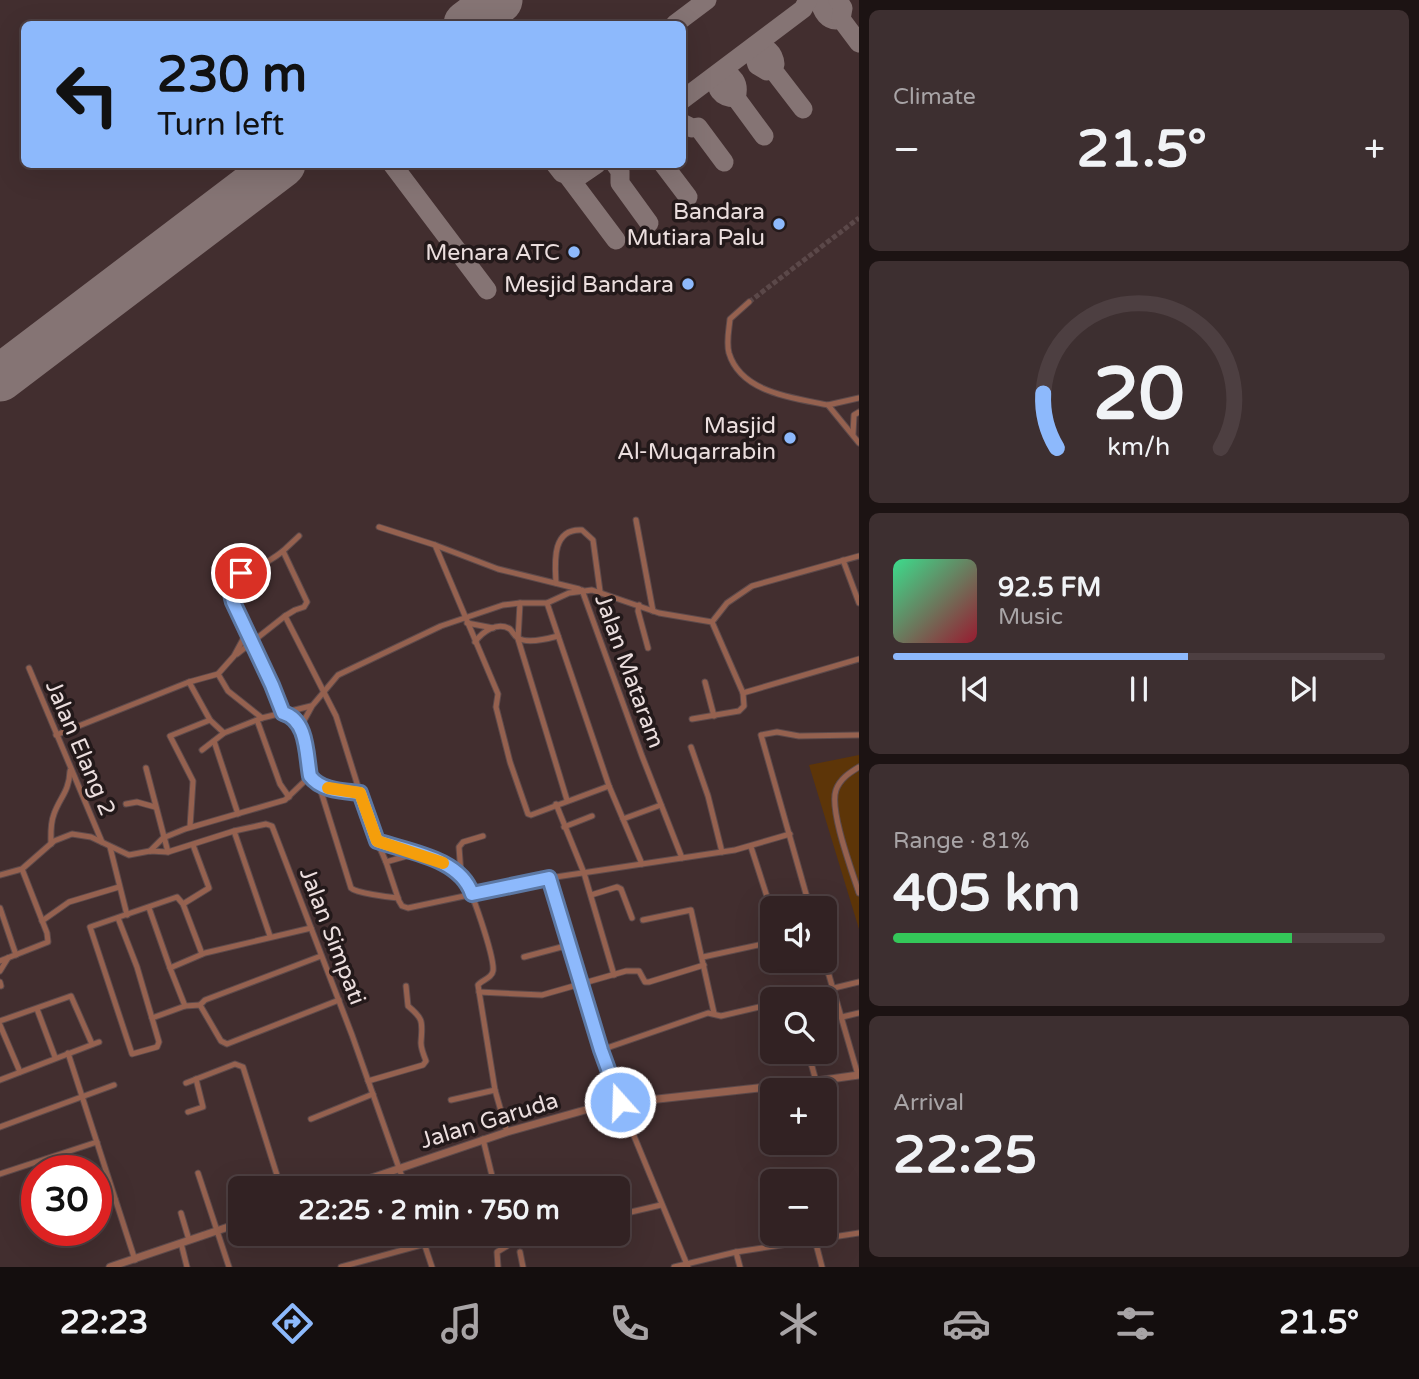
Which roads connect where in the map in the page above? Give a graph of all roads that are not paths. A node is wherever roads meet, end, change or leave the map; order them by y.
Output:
1 (749, 302) tunnel mouth
2 (859, 398) edge
3 (828, 405) junction
4 (859, 412) edge
5 (854, 437) junction
6 (859, 443) edge
7 (636, 520) dead end
8 (379, 527) dead end
9 (299, 536) dead end
10 (435, 545) junction
11 (283, 551) junction
12 (859, 556) edge
13 (844, 560) junction
14 (556, 583) junction
15 (582, 590) junction
16 (600, 591) junction
17 (520, 603) junction
18 (547, 603) junction
19 (859, 603) edge
20 (639, 605) junction
21 (653, 611) junction
22 (285, 616) junction
23 (466, 620) junction
24 (712, 622) junction
25 (493, 628) junction
26 (247, 632) junction
27 (558, 636) junction
28 (519, 639) junction
29 (475, 642) junction
30 (252, 643) junction
31 (648, 648) dead end
32 (234, 656) junction
33 (859, 659) edge
34 (29, 668) dead end
35 (218, 674) junction
36 (189, 682) junction
37 (705, 682) dead end
38 (324, 693) junction
39 (743, 693) junction
40 (312, 706) junction
41 (283, 713) junction
42 (714, 716) junction
43 (259, 719) junction
44 (691, 719) dead end
45 (210, 720) junction
46 (301, 726) junction
47 (224, 733) junction
48 (859, 734) edge
49 (56, 735) junction
50 (214, 741) junction
51 (691, 747) dead end
52 (202, 750) dead end
53 (859, 767) edge
54 (146, 768) dead end
55 (70, 769) junction
56 (310, 776) junction
57 (319, 785) junction
58 (609, 786) junction
59 (360, 793) junction
60 (289, 797) junction
61 (567, 800) junction
62 (126, 804) dead end
63 (556, 804) junction
64 (661, 805) junction
65 (155, 807) junction
66 (239, 814) junction
67 (592, 816) dead end
68 (623, 819) junction
69 (190, 827) junction
70 (564, 827) junction
71 (234, 831) junction
72 (790, 834) junction
73 (483, 836) dead end
74 (163, 838) junction
75 (377, 841) junction
76 (103, 842) junction
77 (51, 844) junction
78 (193, 845) junction
79 (110, 846) junction
80 (751, 847) junction
81 (150, 851) junction
82 (168, 852) junction
83 (722, 852) junction
84 (415, 854) junction
85 (129, 855) junction
86 (682, 858) junction
87 (386, 862) junction
88 (113, 863) junction
89 (642, 864) junction
90 (22, 869) junction
91 (584, 873) junction
92 (461, 874) junction
93 (0, 875) edge
94 (549, 878) junction
95 (119, 887) junction
96 (859, 893) edge
97 (472, 894) junction
98 (591, 895) junction
99 (767, 896) edge
100 (807, 896) edge
101 (398, 898) junction
102 (183, 904) junction
103 (0, 908) edge
104 (149, 908) junction
105 (127, 915) junction
106 (118, 918) junction
107 (632, 918) dead end
108 (643, 920) dead end
109 (42, 921) junction
110 (311, 928) junction
111 (270, 936) junction
112 (569, 945) junction
113 (760, 945) edge
114 (202, 954) junction
115 (16, 955) junction
116 (321, 956) junction
117 (524, 957) dead end
118 (703, 957) junction
119 (8, 958) junction
120 (0, 961) edge
121 (704, 965) junction
122 (170, 968) junction
123 (0, 971) edge
124 (614, 975) junction
125 (859, 982) edge
126 (581, 985) junction
127 (406, 986) dead end
128 (837, 988) edge
129 (479, 992) junction
130 (339, 1000) junction
131 (837, 1001) edge
132 (200, 1005) junction
133 (185, 1006) junction
134 (760, 1007) edge
135 (37, 1009) junction
136 (714, 1013) junction
137 (859, 1013) edge
138 (842, 1017) junction
139 (152, 1018) junction
140 (0, 1023) edge
141 (99, 1042) dead end
142 (92, 1044) junction
143 (601, 1050) junction
144 (68, 1053) junction
145 (55, 1058) junction
146 (20, 1072) junction
147 (859, 1075) edge
148 (837, 1078) edge
149 (196, 1079) junction
150 (0, 1080) edge
151 (368, 1081) junction
152 (186, 1083) dead end
153 (114, 1085) dead end
154 (760, 1087) edge
155 (495, 1090) junction
156 (373, 1094) junction
157 (82, 1096) junction
158 (451, 1100) dead end
159 (620, 1102) junction
160 (188, 1112) dead end
161 (311, 1119) dead end
162 (0, 1127) edge
163 (507, 1132) junction
164 (483, 1139) junction
165 (97, 1142) junction
166 (399, 1169) junction
167 (198, 1173) dead end
168 (0, 1174) edge
169 (277, 1176) edge
170 (378, 1176) edge
171 (402, 1176) edge
172 (492, 1176) edge
173 (115, 1199) junction
174 (112, 1200) edge
175 (661, 1205) junction
176 (630, 1212) edge
177 (181, 1213) dead end
178 (228, 1227) edge
179 (218, 1231) junction
180 (859, 1233) edge
181 (837, 1236) edge
182 (189, 1240) junction
183 (181, 1243) junction
184 (418, 1246) edge
185 (426, 1246) edge
186 (507, 1246) edge
187 (776, 1246) edge
188 (817, 1246) edge
189 (520, 1252) dead end
190 (736, 1252) junction
191 (135, 1260) junction
192 (688, 1265) edge
193 (110, 1267) edge
194 (187, 1267) edge
195 (229, 1267) edge
196 (341, 1267) edge
197 (432, 1267) edge
198 (498, 1267) edge
199 (523, 1267) edge
200 (674, 1267) edge
201 (740, 1267) edge
202 (822, 1267) edge

1 - 3 street
2 - 3 street
3 - 5 street
4 - 5 street
5 - 6 street
7 - 21 street
8 - 10 street
9 - 11 street
10 - 14 street
10 - 23 street
11 - 22 street
11 - 26 street
12 - 13 street
13 - 19 street
13 - 24 street
14 - 15 street
14 - 16 street
15 - 16 street, Jalan Mataram
15 - 18 street
15 - 64 street, Jalan Mataram
16 - 20 street, Jalan Mataram
17 - 18 street
17 - 23 street
17 - 28 street
18 - 27 street
20 - 21 street, Jalan Mataram
20 - 31 street
21 - 24 street, Jalan Mataram
22 - 30 street
22 - 38 street
23 - 25 street
23 - 29 street
23 - 38 street
24 - 39 street
25 - 28 street
25 - 29 street
26 - 30 street
26 - 32 street
27 - 28 street
27 - 58 street
28 - 61 street
29 - 63 street
30 - 32 street
30 - 41 street
32 - 35 street
33 - 39 street
34 - 49 street, Jalan Elang 2
35 - 36 street
35 - 43 street
36 - 45 street
36 - 49 street
37 - 42 street
38 - 40 street
38 - 59 street
39 - 42 street
40 - 41 street
40 - 46 street
41 - 43 street
41 - 46 street
42 - 44 street
43 - 47 street
43 - 60 street
45 - 47 street
45 - 69 street
46 - 56 street
47 - 50 street
48 - 72 street
49 - 55 street, Jalan Elang 2
50 - 52 street
50 - 66 street
51 - 83 street
53 - 96 street
54 - 65 street
55 - 76 street, Jalan Elang 2
55 - 77 street
56 - 57 street
56 - 60 street
57 - 59 street
57 - 101 street
58 - 61 street
58 - 68 street
59 - 75 street
60 - 66 street
61 - 63 street
62 - 65 street
63 - 70 street
64 - 68 street
64 - 86 street, Jalan Mataram
65 - 74 street
66 - 69 street
67 - 70 street
68 - 89 street
69 - 74 street
70 - 91 street
71 - 78 street, Jalan Simpati
71 - 110 street, Jalan Simpati
71 - 111 street
72 - 80 street
72 - 100 street
73 - 92 street
74 - 81 street
74 - 82 street
75 - 84 street
75 - 87 street
76 - 77 street
76 - 79 street, Jalan Elang 2
77 - 90 street
78 - 82 street, Jalan Simpati
78 - 102 street
79 - 85 street, Jalan Elang 2
79 - 88 street
80 - 83 street
80 - 99 street
81 - 82 street, Jalan Simpati
81 - 85 street, Jalan Simpati
83 - 86 street
84 - 87 street
84 - 92 street
85 - 88 street
86 - 89 street
87 - 101 street
88 - 95 street
89 - 91 street
90 - 93 street
90 - 109 street
91 - 94 street
91 - 98 street
92 - 97 street
94 - 97 street
94 - 112 street
95 - 105 street
95 - 109 street
97 - 101 street
97 - 129 street
98 - 107 street
98 - 124 street
102 - 104 street
102 - 114 street
103 - 115 street
104 - 105 street
104 - 122 street
105 - 106 street
106 - 139 street
106 - 139 street
108 - 118 street
109 - 115 street
110 - 111 street
110 - 116 street, Jalan Simpati
111 - 114 street
112 - 117 street
112 - 126 street
113 - 118 street
114 - 122 street
115 - 119 street
116 - 130 street, Jalan Simpati
116 - 132 street
118 - 121 street
119 - 120 street
119 - 123 street
121 - 124 street
121 - 136 street
122 - 133 street
124 - 126 street
125 - 128 street
126 - 129 street
126 - 143 street
127 - 151 street
129 - 155 street
130 - 132 street
130 - 151 street, Jalan Simpati
131 - 138 street
132 - 133 street
133 - 139 street
134 - 136 street
135 - 140 street
135 - 142 street
135 - 145 street
136 - 143 street
137 - 138 street
138 - 147 street
140 - 146 street
141 - 142 street
142 - 144 street
143 - 159 street
144 - 145 street
144 - 157 street
145 - 146 street
146 - 150 street
147 - 148 street, Jalan Garuda
149 - 152 street
149 - 160 street
149 - 169 street
151 - 156 street, Jalan Simpati
153 - 157 street
154 - 159 street, Jalan Garuda
155 - 158 street
155 - 163 street
156 - 161 street
156 - 166 street, Jalan Simpati
157 - 162 street
157 - 165 street
159 - 163 street, Jalan Garuda
159 - 175 street
163 - 164 street, Jalan Garuda
164 - 166 street, Jalan Garuda
164 - 172 street
165 - 168 street
165 - 173 street
166 - 170 street, Jalan Garuda
166 - 171 street, Jalan Simpati
167 - 179 street
173 - 174 street
173 - 191 street
175 - 176 street
175 - 192 street
177 - 182 street
178 - 179 street
179 - 182 street
179 - 195 street
180 - 181 street
182 - 183 street
183 - 191 street
183 - 194 street
184 - 196 street
185 - 197 street
186 - 198 street
187 - 190 street
188 - 202 street
189 - 199 street
190 - 192 street
190 - 201 street
191 - 193 street
192 - 200 street

